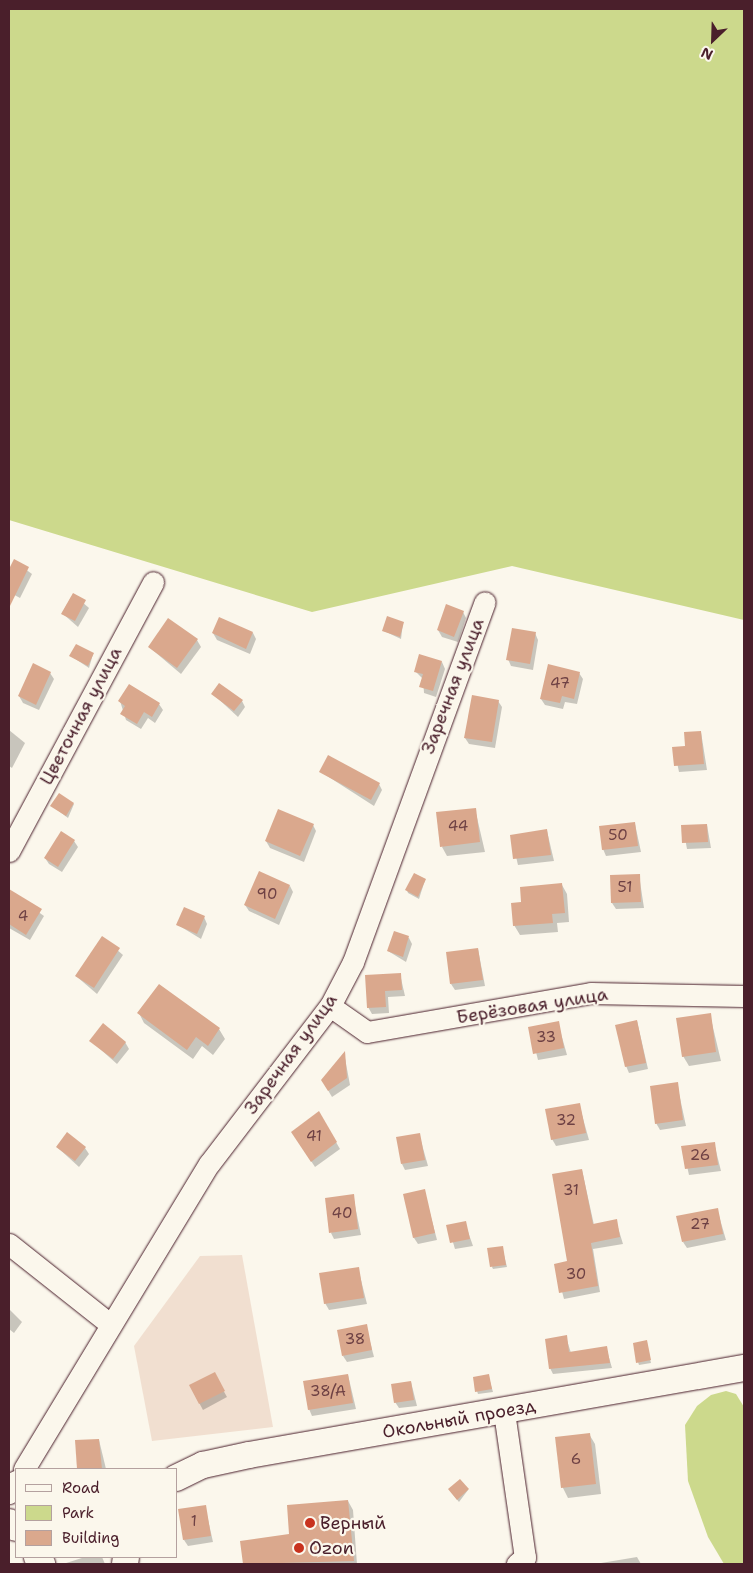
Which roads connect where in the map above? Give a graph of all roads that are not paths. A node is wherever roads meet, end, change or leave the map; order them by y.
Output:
1 (153, 582) dead end
2 (485, 602) dead end
3 (9, 851) edge
4 (744, 996) edge
5 (330, 1006) junction
6 (9, 1244) edge
7 (110, 1324) junction
8 (744, 1368) edge
9 (504, 1412) junction
10 (25, 1468) edge
11 (178, 1477) edge
12 (517, 1564) edge

1 - 3 street, Цветочная улица
2 - 5 street, Заречная улица
4 - 5 street, Берёзовая улица
5 - 7 street, Заречная улица
6 - 7 street
7 - 10 street, Заречная улица
8 - 9 street, Окольный проезд
9 - 11 street, Окольный проезд
9 - 12 street

